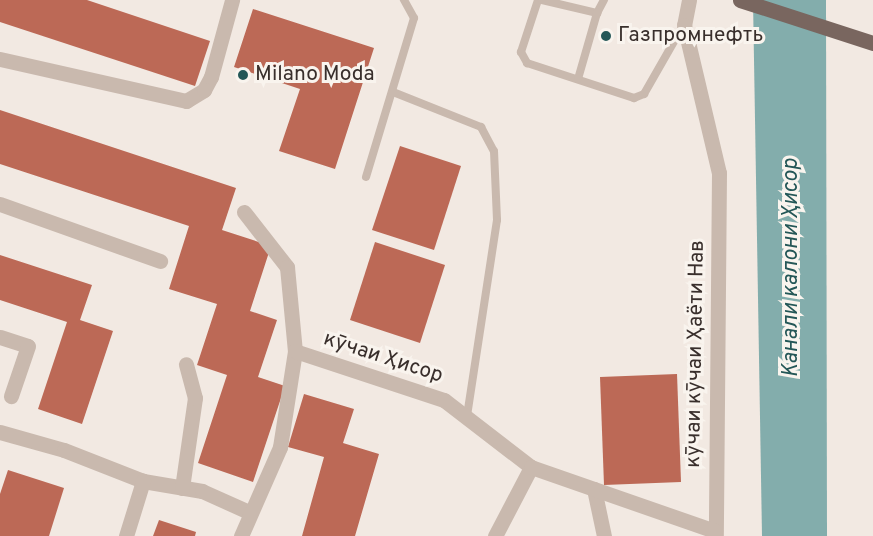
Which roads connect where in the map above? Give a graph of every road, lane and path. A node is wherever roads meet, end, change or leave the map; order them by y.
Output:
1 (232, 0) edge
2 (404, 0) edge
3 (540, 0) edge
4 (604, 0) edge
5 (689, 0) edge
6 (740, 0) edge
7 (597, 13) junction
8 (684, 25) junction
9 (873, 43) edge
10 (0, 59) edge
11 (578, 80) junction
12 (393, 92) junction
13 (366, 177) dead end
14 (0, 204) edge
15 (244, 212) dead end
16 (160, 261) dead end
17 (0, 337) edge
18 (295, 351) junction
19 (186, 364) dead end
20 (11, 396) dead end
21 (467, 416) junction
22 (0, 432) edge
23 (531, 467) junction
24 (143, 481) junction
25 (182, 488) junction
26 (594, 489) junction
27 (249, 512) junction
28 (715, 534) edge
29 (126, 536) edge
30 (241, 536) edge
31 (495, 536) edge
32 (604, 536) edge

1 - 10 street
2 - 12 lane
3 - 7 lane
3 - 11 lane
4 - 7 lane
5 - 8 street
6 - 9 main road
7 - 11 lane
8 - 11 lane
8 - 28 street, кӯчаи кӯчаи Ҳаёти Нав
12 - 13 lane
12 - 21 lane
14 - 16 street
15 - 18 street
17 - 20 street
18 - 21 street, кӯчаи Ҳисор
18 - 27 street, кӯчаи Ҳисор
19 - 25 street
21 - 23 street, кӯчаи Ҳисор
22 - 24 street
23 - 26 street, кӯчаи Ҳисор
23 - 31 street
24 - 25 street
24 - 29 street
25 - 27 street
26 - 28 street, кӯчаи Ҳисор
26 - 32 street
27 - 30 street, кӯчаи Ҳисор

